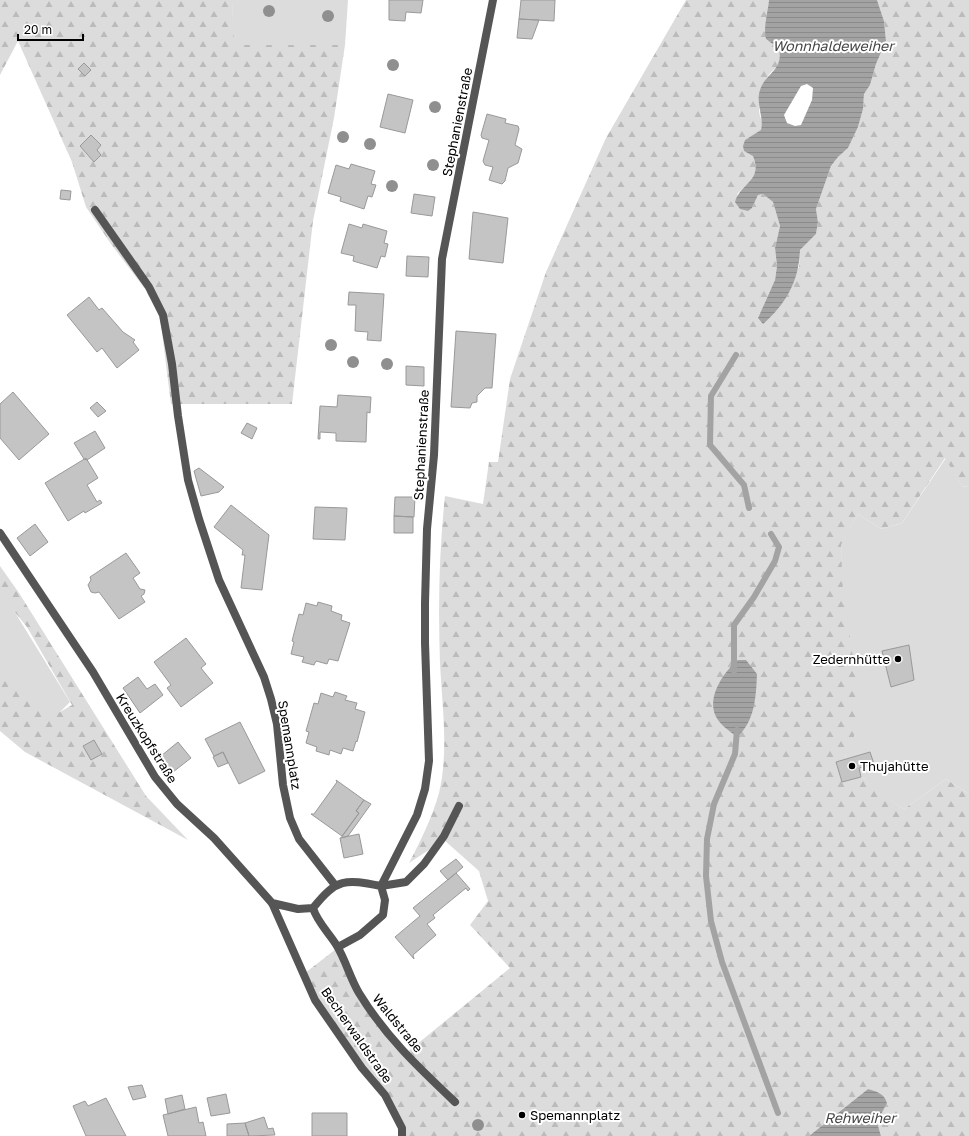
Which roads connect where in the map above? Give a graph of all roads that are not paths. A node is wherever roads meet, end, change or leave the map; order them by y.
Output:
1 (493, 0) edge
2 (95, 210) dead end
3 (0, 533) edge
4 (459, 806) dead end
5 (335, 885) junction
6 (381, 886) junction
7 (272, 903) junction
8 (313, 908) junction
9 (338, 947) junction
10 (455, 1102) dead end
11 (402, 1136) edge

1 - 6 street, Stephanienstraße
2 - 5 street, Spemannplatz
3 - 7 street, Kreuzkopfstraße
4 - 6 street
5 - 6 street
5 - 8 street
6 - 9 street
7 - 8 street
7 - 11 street, Becherwaldstraße
8 - 9 street
9 - 10 street, Waldstraße

